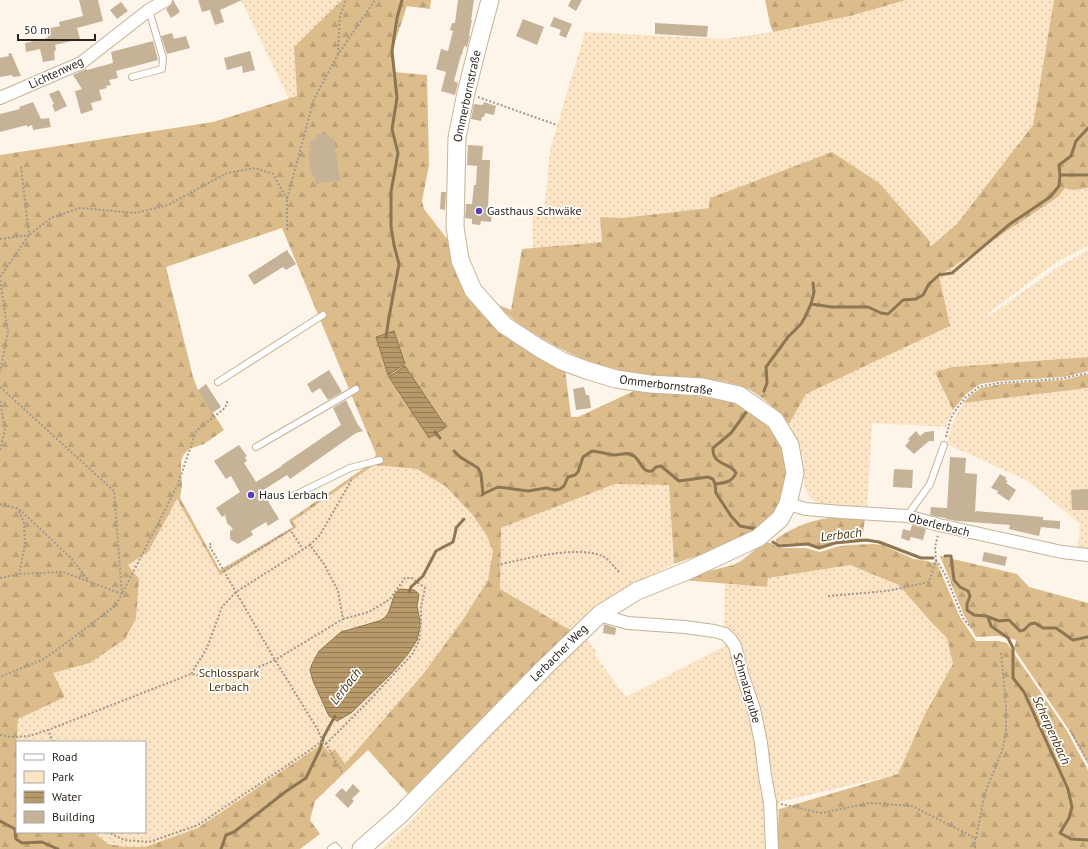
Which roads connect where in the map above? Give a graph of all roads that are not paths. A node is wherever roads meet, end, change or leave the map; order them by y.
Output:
1 (166, 0) edge
2 (490, 0) edge
3 (149, 10) junction
4 (132, 77) dead end
5 (0, 98) edge
6 (323, 315) dead end
7 (218, 382) dead end
8 (356, 389) dead end
9 (944, 445) road end
10 (256, 447) dead end
11 (380, 460) dead end
12 (293, 496) dead end
13 (788, 504) junction
14 (907, 516) junction
15 (1088, 556) edge
16 (600, 614) junction
17 (361, 849) edge
18 (772, 849) edge

1 - 3 street, Lichtenweg
2 - 13 street, Ommerbornstraße
3 - 4 lane
3 - 5 street, Lichtenweg
6 - 7 lane
8 - 10 lane
9 - 14 lane
11 - 12 lane
13 - 14 street, Oberlerbach
13 - 16 street, Lerbacher Weg
14 - 15 street, Oberlerbach
16 - 17 street, Lerbacher Weg
16 - 18 street, Schmalzgrube

